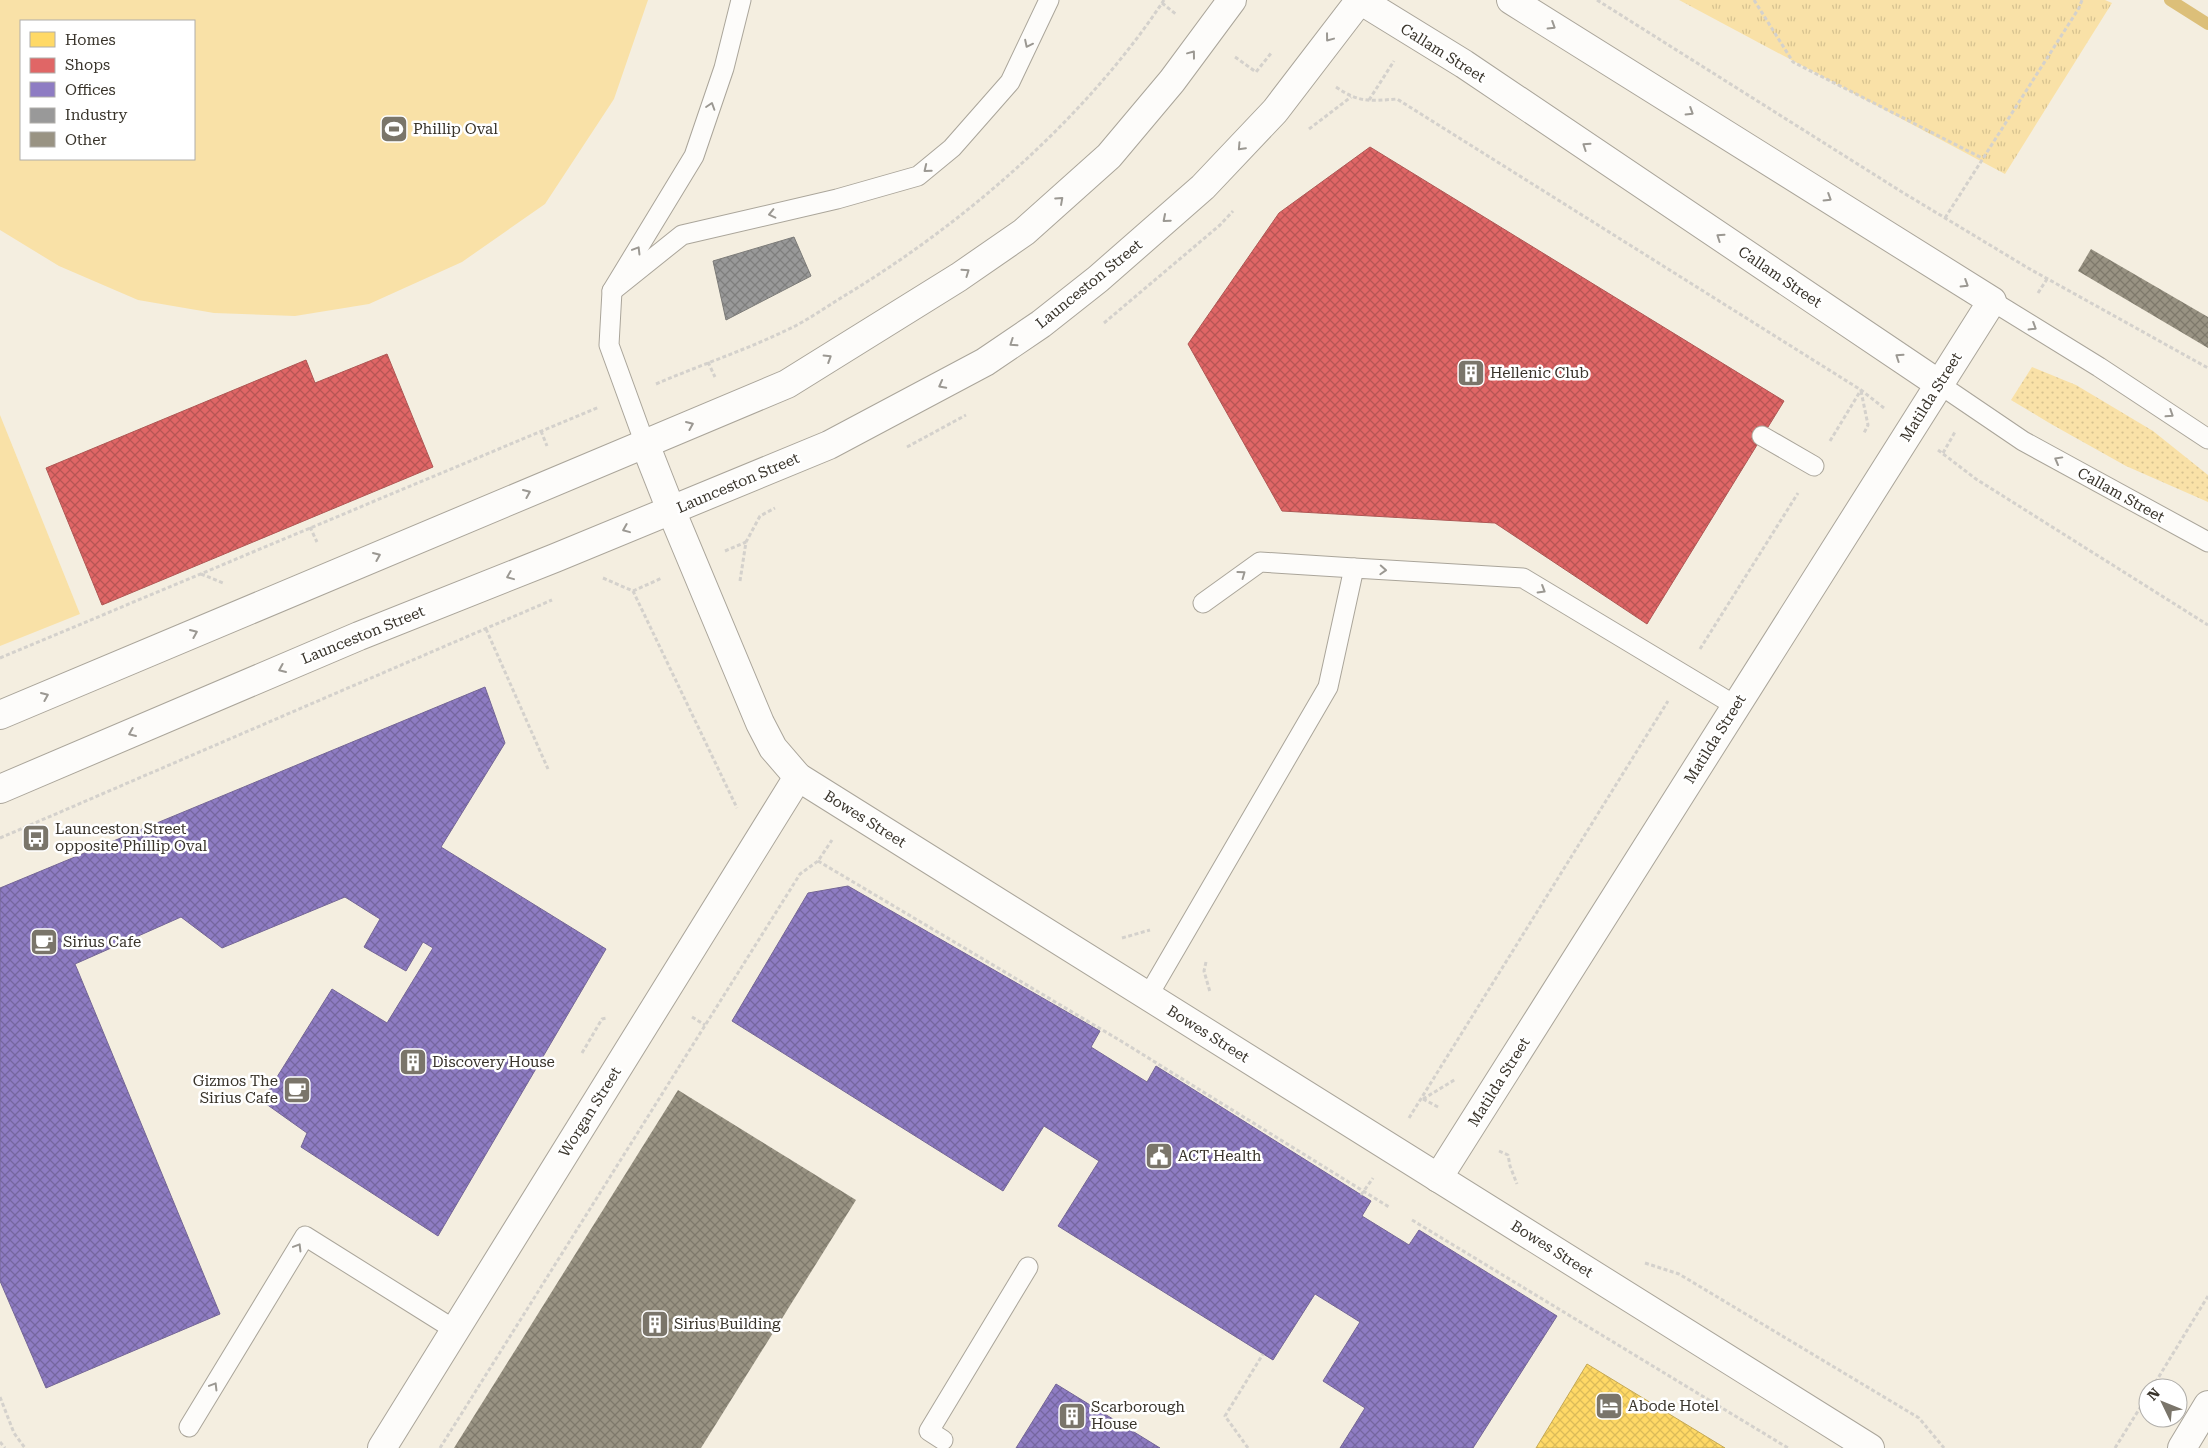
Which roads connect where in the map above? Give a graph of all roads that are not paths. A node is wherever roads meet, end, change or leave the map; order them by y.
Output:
1 (741, 0) edge
2 (1049, 0) edge
3 (1232, 0) edge
4 (1360, 0) edge
5 (1511, 0) edge
6 (612, 292) junction
7 (1992, 301) junction
8 (1939, 384) junction
9 (1762, 436) dead end
10 (2208, 439) edge
11 (645, 444) junction
12 (1814, 466) road end
13 (671, 510) junction
14 (2208, 542) edge
15 (1354, 568) junction
16 (1203, 603) dead end
17 (1736, 706) junction
18 (0, 715) edge
19 (798, 776) junction
20 (0, 789) edge
21 (1148, 996) junction
22 (1438, 1178) junction
23 (1028, 1267) dead end
24 (455, 1330) junction
25 (2208, 1405) edge
26 (189, 1428) dead end
27 (943, 1440) dead end
28 (382, 1448) edge
29 (1870, 1448) edge
30 (2182, 1448) edge

6 -> 1 lane
2 -> 6 lane
11 -> 3 street
8 -> 4 street, Callam Street
4 -> 13 street, Launceston Street
5 -> 7 street
6 - 11 lane
7 - 8 street, Matilda Street
7 -> 10 lane
14 -> 8 lane, Callam Street
8 - 17 street, Matilda Street
9 - 12 lane
11 - 13 street, Bowes Street
18 -> 11 street
13 - 19 street, Bowes Street
13 -> 20 street, Launceston Street
16 -> 15 lane
15 -> 17 lane
15 - 21 lane
17 - 22 street, Matilda Street
19 - 21 street, Bowes Street
19 - 24 street, Worgan Street
21 - 22 street, Bowes Street
22 - 29 street, Bowes Street
23 - 27 lane
26 -> 24 lane
24 - 28 street, Worgan Street
25 - 30 street

